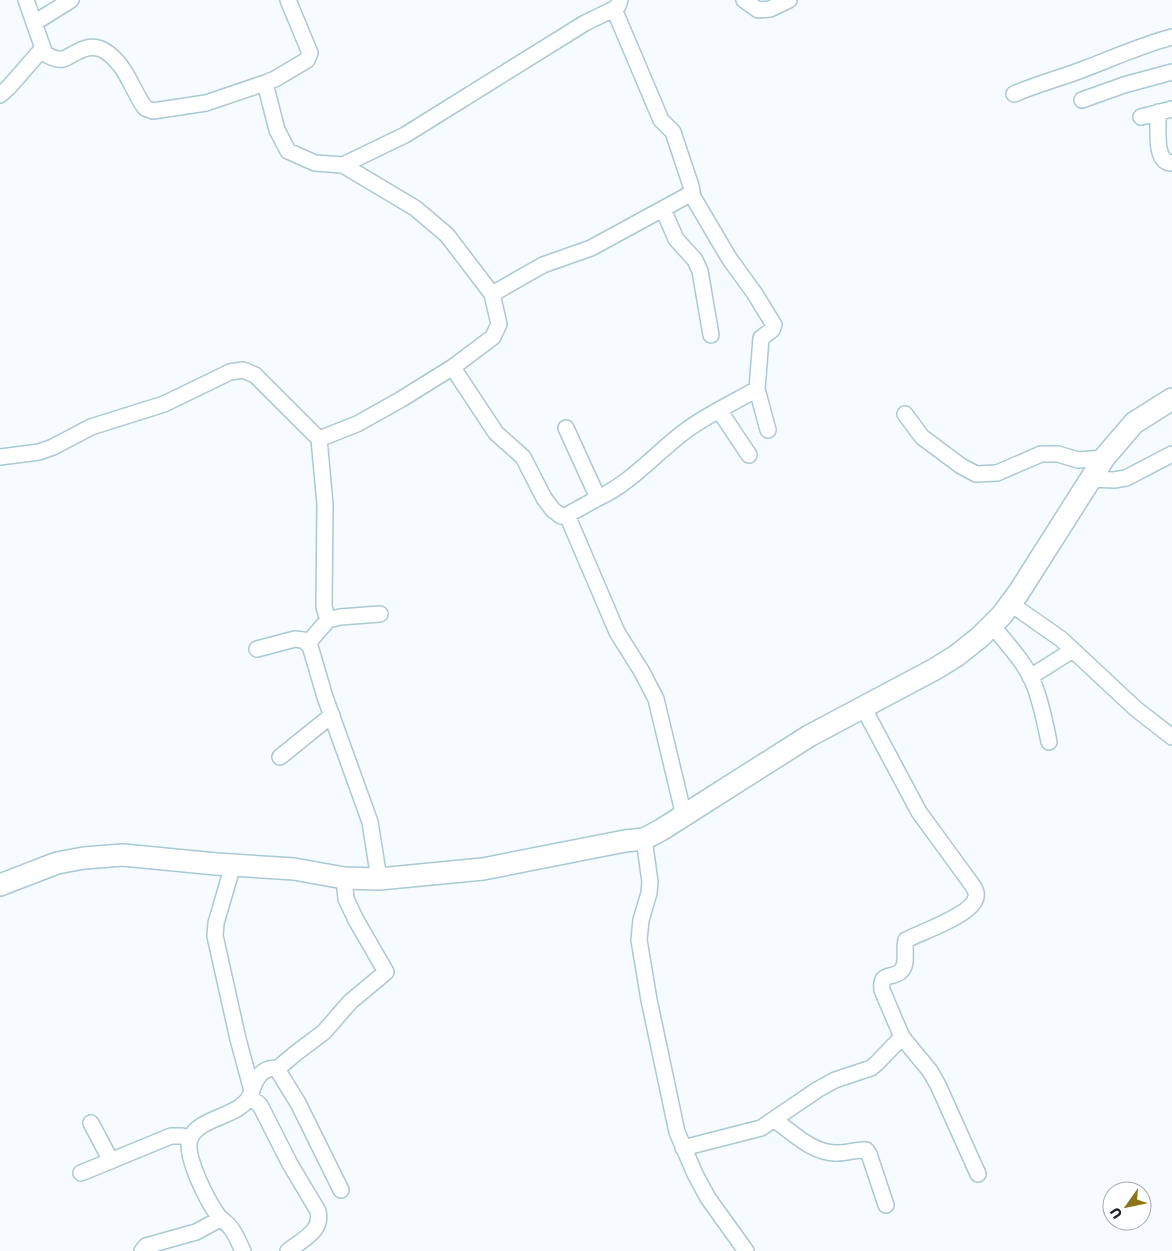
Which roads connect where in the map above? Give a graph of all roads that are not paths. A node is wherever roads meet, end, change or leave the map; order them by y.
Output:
1 (26, 0) edge
2 (71, 0) edge
3 (288, 0) edge
4 (744, 0) edge
5 (789, 0) edge
6 (617, 5) edge
7 (34, 23) junction
8 (1172, 37) edge
9 (43, 48) junction
10 (1172, 72) edge
11 (266, 82) junction
12 (1014, 94) dead end
13 (0, 96) edge
14 (1082, 100) dead end
15 (1165, 110) edge
16 (1141, 116) dead end
17 (1172, 163) edge
18 (343, 165) junction
19 (692, 193) junction
20 (663, 208) junction
21 (492, 294) junction
22 (711, 335) dead end
23 (453, 367) junction
24 (757, 390) junction
25 (1172, 399) edge
26 (719, 410) junction
27 (905, 414) dead end
28 (566, 428) dead end
29 (768, 430) dead end
30 (319, 439) junction
31 (1172, 454) edge
32 (750, 455) dead end
33 (0, 457) edge
34 (1104, 458) junction
35 (1090, 479) junction
36 (598, 498) junction
37 (567, 515) junction
38 (1010, 604) junction
39 (380, 614) dead end
40 (328, 620) junction
41 (992, 625) junction
42 (308, 643) junction
43 (257, 649) dead end
44 (1073, 650) junction
45 (1030, 677) junction
46 (862, 707) junction
47 (332, 715) junction
48 (1172, 737) edge
49 (1048, 742) dead end
50 (280, 757) dead end
51 (684, 816) junction
52 (644, 839) junction
53 (224, 865) junction
54 (344, 878) junction
55 (379, 879) junction
56 (0, 885) edge
57 (902, 1037) junction
58 (277, 1069) junction
59 (251, 1094) junction
60 (774, 1120) junction
61 (91, 1123) dead end
62 (190, 1139) junction
63 (683, 1148) junction
64 (111, 1161) junction
65 (81, 1173) dead end
66 (978, 1174) dead end
67 (341, 1190) dead end
68 (886, 1205) dead end
69 (220, 1219) junction
70 (142, 1251) edge
71 (243, 1251) edge
72 (288, 1251) edge
73 (746, 1251) edge

1 - 7 street
2 - 7 street
3 - 11 street
4 - 5 street
6 - 18 street
6 - 19 street
7 - 9 street
8 - 12 street
9 - 11 street
9 - 13 street
10 - 14 street
11 - 18 street
15 - 16 street
15 - 17 street
18 - 21 street
19 - 20 street
19 - 24 street
20 - 21 street
20 - 22 street
21 - 23 street
23 - 30 street
23 - 37 street
24 - 26 street
24 - 29 street
25 - 34 street
26 - 32 street
26 - 36 street
27 - 34 street
28 - 36 street
30 - 33 street
30 - 40 street
31 - 35 street
34 - 35 street
35 - 38 street
36 - 37 street
37 - 51 street
38 - 41 street
38 - 44 street
39 - 40 street
40 - 42 street
41 - 45 street
41 - 46 street
42 - 43 street
42 - 47 street
44 - 45 street
44 - 48 street
45 - 49 street
46 - 51 street
46 - 57 street
47 - 50 street
47 - 55 street
51 - 52 street
52 - 55 street
52 - 63 street
53 - 54 street
53 - 56 street
53 - 59 street
54 - 55 street
54 - 58 street
57 - 60 street
57 - 66 street
58 - 59 street
58 - 67 street
59 - 62 street
59 - 72 street
60 - 63 street
60 - 68 street
61 - 64 street
62 - 64 street
62 - 69 street
63 - 73 street
64 - 65 street
69 - 70 street
69 - 71 street

